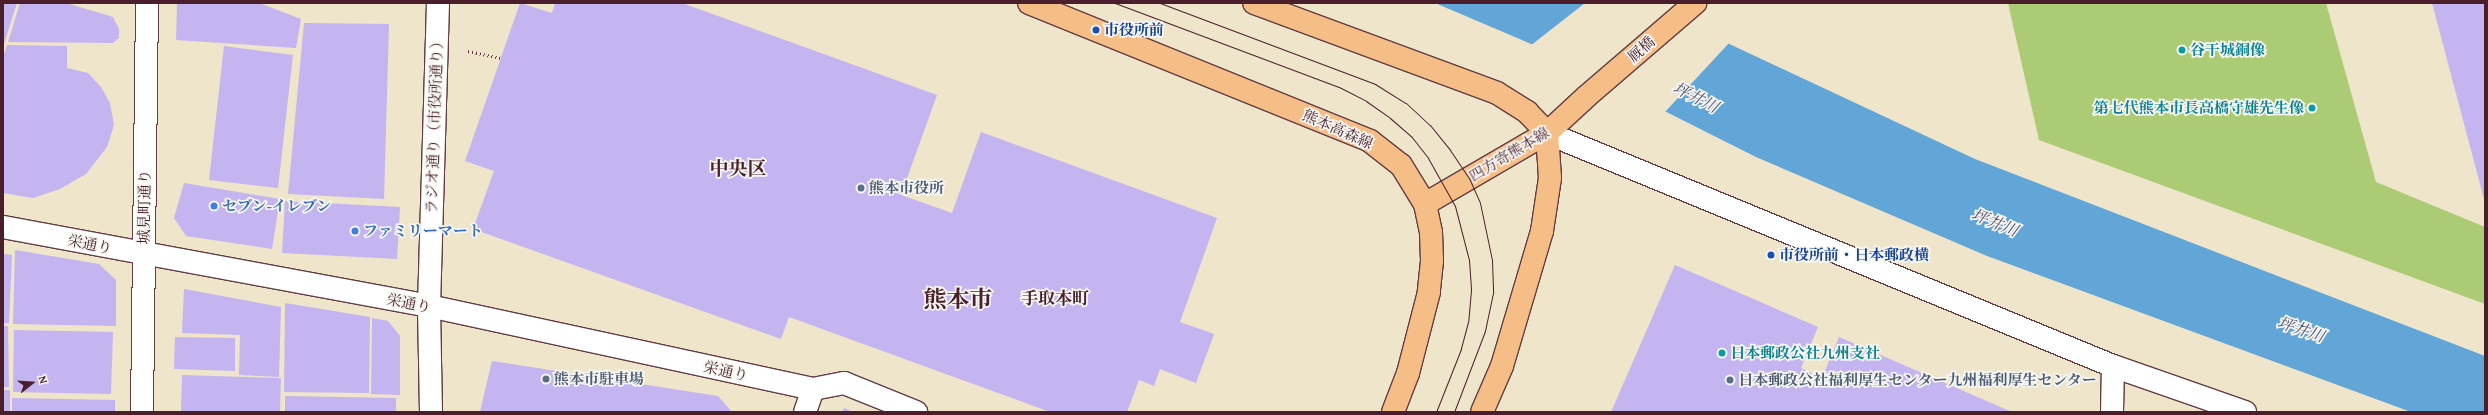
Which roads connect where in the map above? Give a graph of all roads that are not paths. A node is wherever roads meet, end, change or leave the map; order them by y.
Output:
1 (147, 3) edge
2 (438, 3) edge
3 (1029, 3) edge
4 (1254, 3) edge
5 (1695, 3) edge
6 (1587, 96) joint
7 (1547, 133) junction
8 (1425, 204) junction
9 (3, 227) edge
10 (144, 254) junction
11 (429, 306) junction
12 (2112, 366) junction
13 (813, 390) junction
14 (142, 412) edge
15 (430, 412) edge
16 (805, 412) edge
17 (916, 412) edge
18 (1393, 412) edge
19 (1482, 412) edge
20 (2112, 412) edge
21 (2245, 412) edge

1 - 10 street, 城見町通り
2 - 11 street, ラジオ通り（市役所通り）
3 - 8 main road, 熊本高森線
4 - 7 main road
5 - 6 main road, 厩橋
6 - 7 main road, 四方寄熊本線
7 - 8 main road, 四方寄熊本線
7 - 12 street
7 - 19 main road
8 - 18 main road, 熊本高森線
9 - 10 street, 栄通り
10 - 11 street, 栄通り
10 - 14 street, 城見町通り
11 - 13 street, 栄通り
11 - 15 street, ラジオ通り（市役所通り）
12 - 20 street
12 - 21 street
13 - 16 street
13 - 17 street

